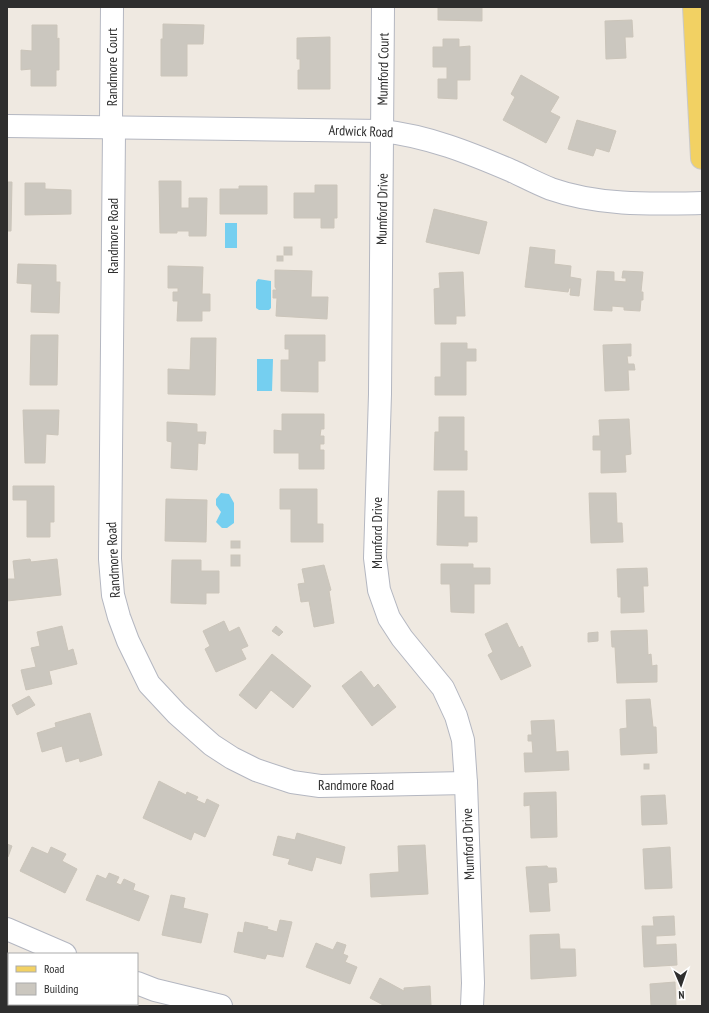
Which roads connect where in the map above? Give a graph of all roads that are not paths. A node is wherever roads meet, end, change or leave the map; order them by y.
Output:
1 (112, 7) edge
2 (383, 7) edge
3 (694, 7) edge
4 (7, 126) edge
5 (113, 126) junction
6 (382, 131) junction
7 (702, 158) edge
8 (702, 203) edge
9 (466, 783) junction
10 (7, 929) edge
11 (63, 953) edge
12 (138, 983) edge
13 (221, 1006) edge
14 (472, 1006) edge

1 - 5 street, Randmore Court
2 - 6 street, Mumford Court
3 - 7 main road
4 - 5 street, Ardwick Road
5 - 6 street, Ardwick Road
5 - 9 street, Randmore Road
6 - 8 street, Ardwick Road
6 - 9 street, Mumford Drive
9 - 14 street, Mumford Drive
10 - 11 street
12 - 13 street

